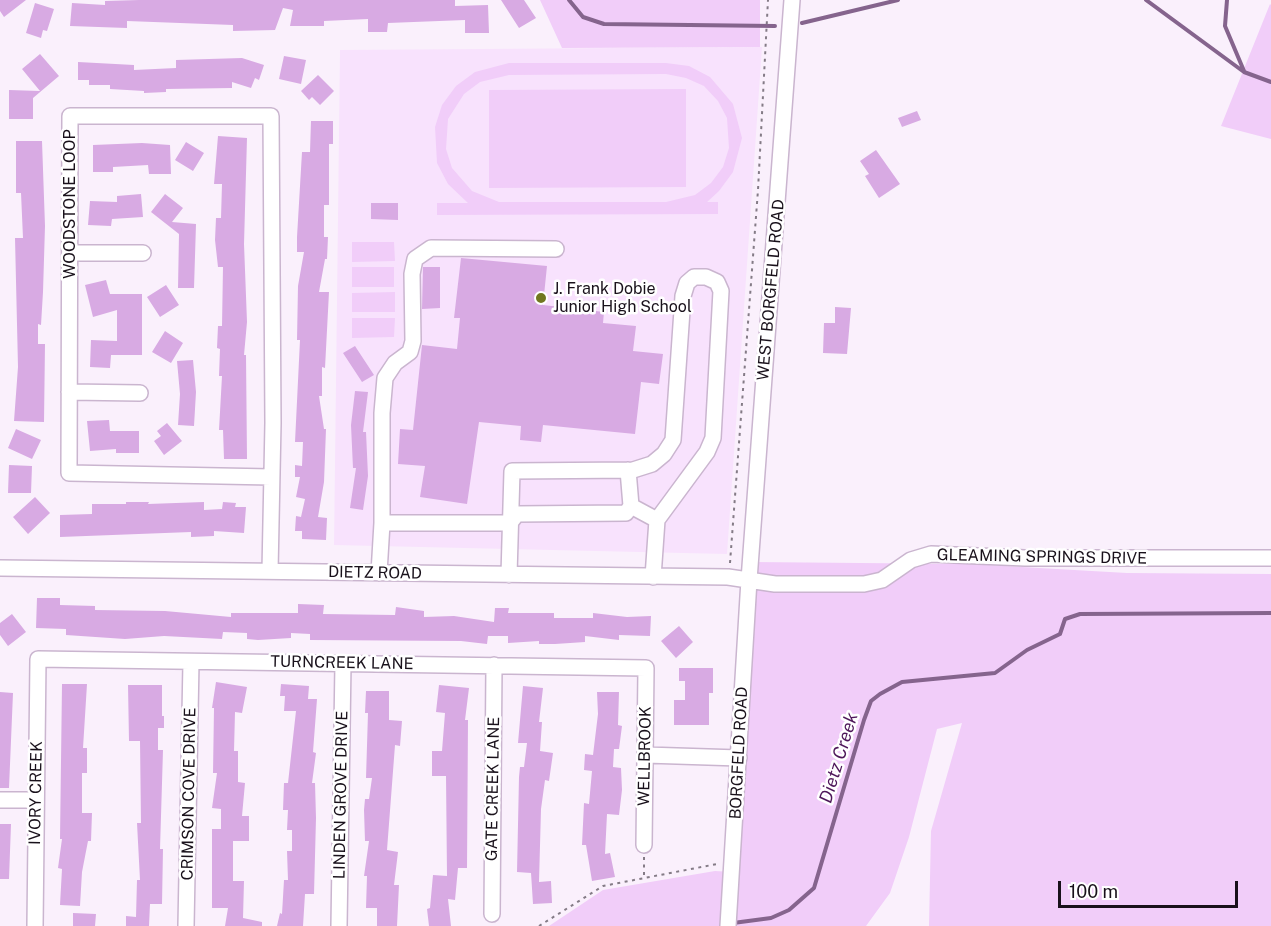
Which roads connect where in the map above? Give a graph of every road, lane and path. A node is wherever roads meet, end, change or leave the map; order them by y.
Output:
1 (768, 0) edge
2 (792, 0) edge
3 (556, 249) dead end
4 (70, 253) junction
5 (143, 253) dead end
6 (69, 392) junction
7 (140, 393) dead end
8 (628, 470) junction
9 (272, 477) junction
10 (631, 506) junction
11 (657, 520) junction
12 (382, 523) junction
13 (510, 523) junction
14 (1271, 558) edge
15 (0, 568) edge
16 (270, 571) junction
17 (379, 573) junction
18 (509, 575) junction
19 (653, 577) junction
20 (728, 577) junction
21 (749, 580) junction
22 (38, 659) joint
23 (191, 662) junction
24 (343, 663) junction
25 (494, 665) junction
26 (646, 668) joint
27 (646, 755) junction
28 (739, 758) junction
29 (0, 800) edge
30 (36, 800) junction
31 (644, 845) joint
32 (716, 864) dead end
33 (644, 878) junction
34 (492, 914) dead end
35 (35, 926) edge
36 (186, 926) edge
37 (339, 926) edge
38 (539, 926) edge
39 (728, 926) edge

1 - 20 path
2 - 21 street, WEST BORGFELD ROAD
3 - 12 street
4 - 5 street
4 - 6 street, WOODSTONE LOOP
4 - 9 street, WOODSTONE LOOP
6 - 7 street
6 - 9 street, WOODSTONE LOOP
8 - 10 street
8 - 11 street
8 - 13 street
9 - 16 street, WOODSTONE LOOP
10 - 11 street
10 - 13 street
11 - 19 street
12 - 13 street
12 - 17 street
13 - 18 street
14 - 21 street, GLEAMING SPRINGS DRIVE
15 - 16 street, DIETZ ROAD
16 - 17 street, DIETZ ROAD
17 - 18 street, DIETZ ROAD
18 - 19 street, DIETZ ROAD
19 - 20 street, DIETZ ROAD
20 - 21 street, DIETZ ROAD
21 - 28 street, BORGFELD ROAD
22 - 23 street, TURNCREEK LANE
22 - 30 street, IVORY CREEK
23 - 24 street, TURNCREEK LANE
23 - 36 street, CRIMSON COVE DRIVE
24 - 25 street, TURNCREEK LANE
24 - 37 street, LINDEN GROVE DRIVE
25 - 26 street, TURNCREEK LANE
25 - 34 street, GATE CREEK LANE
26 - 27 street, WELLBROOK
27 - 28 street
27 - 31 street, WELLBROOK
28 - 39 street, BORGFELD ROAD
29 - 30 street
30 - 35 street, IVORY CREEK
31 - 33 path
32 - 33 path
33 - 38 path

